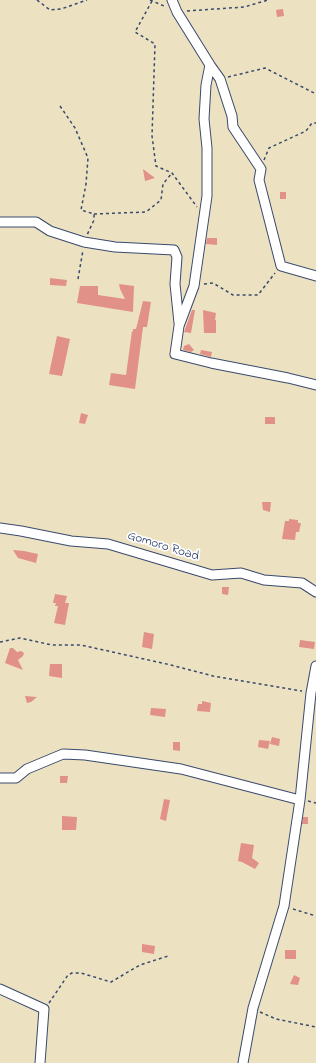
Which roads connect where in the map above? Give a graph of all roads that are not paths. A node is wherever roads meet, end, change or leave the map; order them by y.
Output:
1 (172, 0) edge
2 (210, 65) junction
3 (0, 222) edge
4 (316, 276) edge
5 (179, 326) junction
6 (316, 385) edge
7 (0, 528) edge
8 (316, 592) edge
9 (316, 666) edge
10 (0, 778) edge
11 (300, 800) junction
12 (0, 989) edge
13 (40, 1063) edge
14 (243, 1063) edge

1 - 2 street
2 - 4 street
2 - 5 street
3 - 5 street
5 - 6 street
7 - 8 street, Gomoro Road
9 - 11 street
10 - 11 street
11 - 14 street
12 - 13 street

